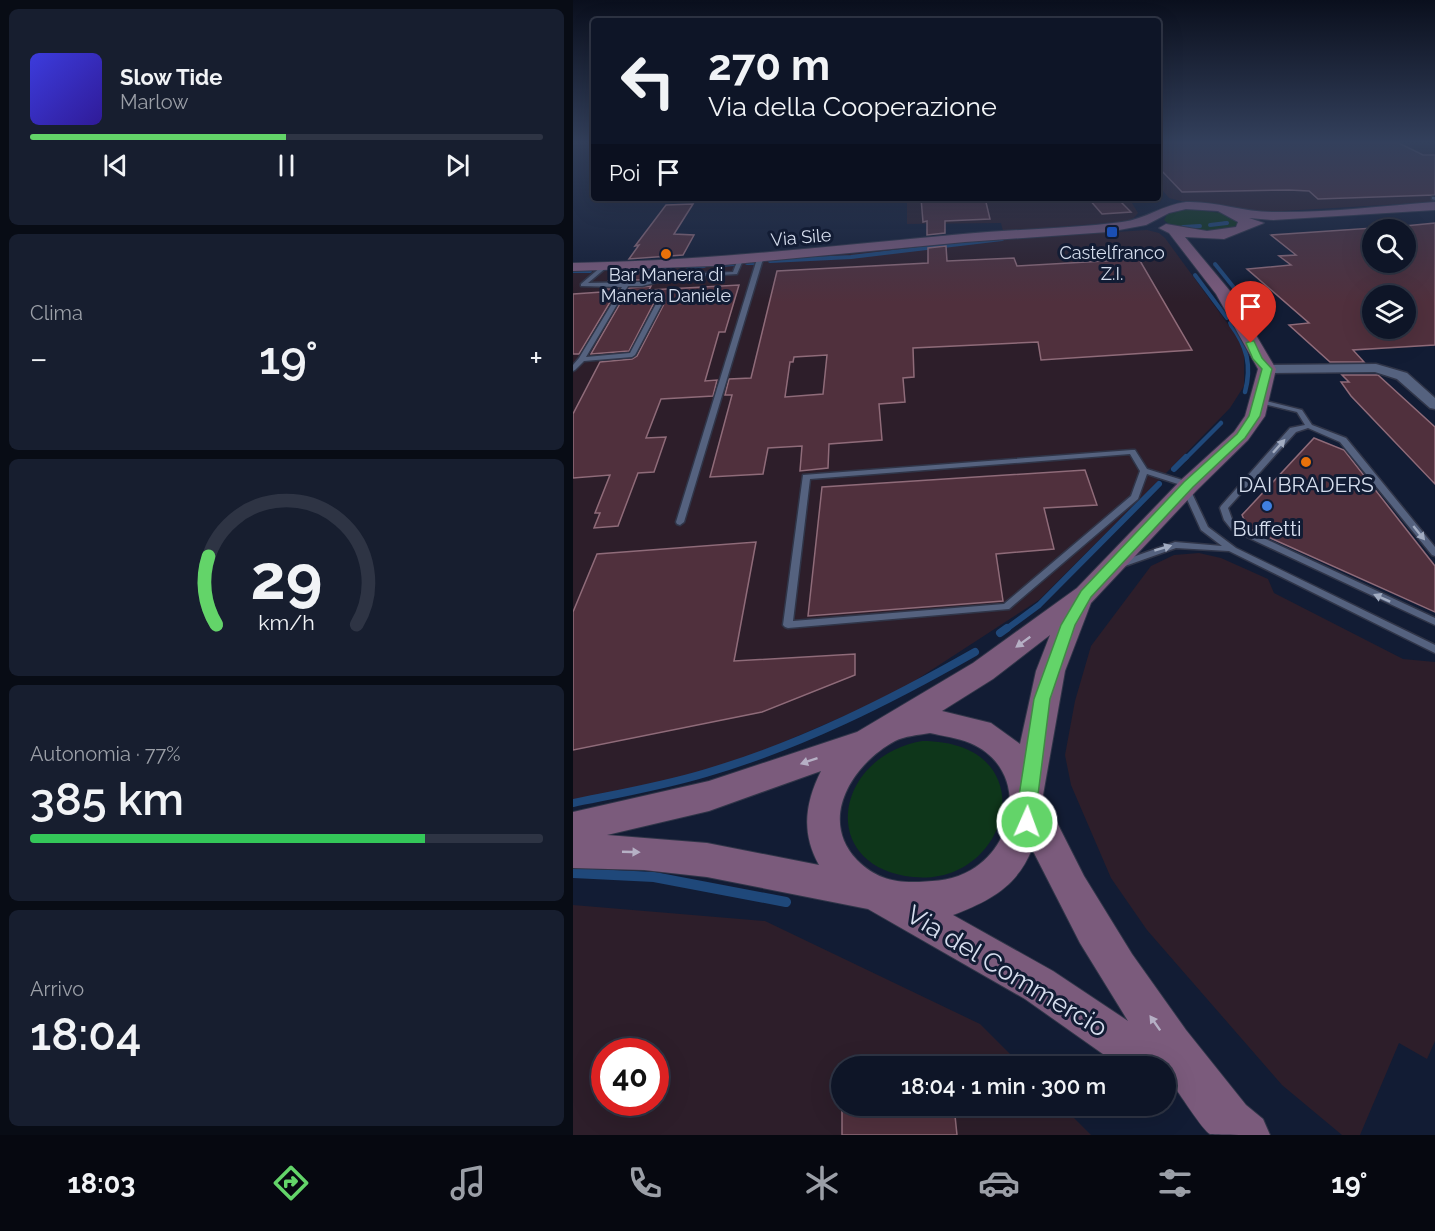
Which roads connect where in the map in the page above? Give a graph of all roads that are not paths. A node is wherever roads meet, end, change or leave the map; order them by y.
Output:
1 (1153, 201) edge
2 (1434, 201) edge
3 (1195, 206) junction
4 (1336, 212) junction
5 (1232, 213) junction
6 (1304, 214) junction
7 (1157, 215) junction
8 (1279, 219) junction
9 (1104, 228) junction
10 (1242, 228) junction
11 (1172, 230) junction
12 (1223, 234) junction
13 (760, 259) junction
14 (1202, 265) junction
15 (573, 267) edge
16 (604, 267) junction
17 (675, 270) junction
18 (573, 285) edge
19 (583, 285) junction
20 (626, 285) junction
21 (660, 302) dead end
22 (582, 359) junction
23 (573, 369) edge
24 (1267, 369) junction
25 (1257, 400) junction
26 (1435, 405) edge
27 (1309, 426) junction
28 (1144, 471) junction
29 (1187, 486) junction
30 (680, 522) dead end
31 (1233, 550) junction
32 (1435, 553) edge
33 (1306, 563) junction
34 (1109, 569) junction
35 (1293, 579) junction
36 (1086, 594) junction
37 (1435, 622) edge
38 (1435, 649) edge
39 (872, 739) junction
40 (1029, 800) junction
41 (573, 828) edge
42 (573, 851) edge
43 (881, 896) junction
44 (1142, 1056) edge
45 (1176, 1080) edge
46 (1238, 1127) edge

1 - 3 street
1 - 7 street
2 - 4 street
3 - 5 street
3 - 7 street, Via Sile
4 - 6 street
4 - 8 street
5 - 6 street
5 - 10 street
6 - 8 lane
7 - 9 street, Via Sile
7 - 11 street
8 - 10 street
9 - 11 street, Via Sile
9 - 13 street, Via Sile
10 - 12 street
11 - 12 street, Via Sile
11 - 14 street
12 - 14 street
13 - 17 street, Via Sile
13 - 30 lane
14 - 24 street
15 - 16 street, Via Sile
16 - 17 street, Via Sile
16 - 19 lane
17 - 20 lane
18 - 19 lane
19 - 20 lane
20 - 22 lane
21 - 22 lane
22 - 23 lane
24 - 25 street
24 - 26 street
25 - 27 lane
25 - 29 street
27 -> 32 lane
33 -> 27 lane
28 - 28 lane
28 - 29 lane
29 - 31 lane
29 - 34 street
34 -> 31 lane
31 - 35 lane
33 - 35 lane
37 -> 33 lane
34 - 36 street
35 - 38 lane
36 -> 39 street
36 - 40 street
39 - 40 street
39 -> 41 street
39 - 43 street
40 - 43 street
46 -> 40 street, Via del Commercio
42 -> 43 street
43 - 44 street, Via del Commercio
45 - 46 street, Via del Commercio

